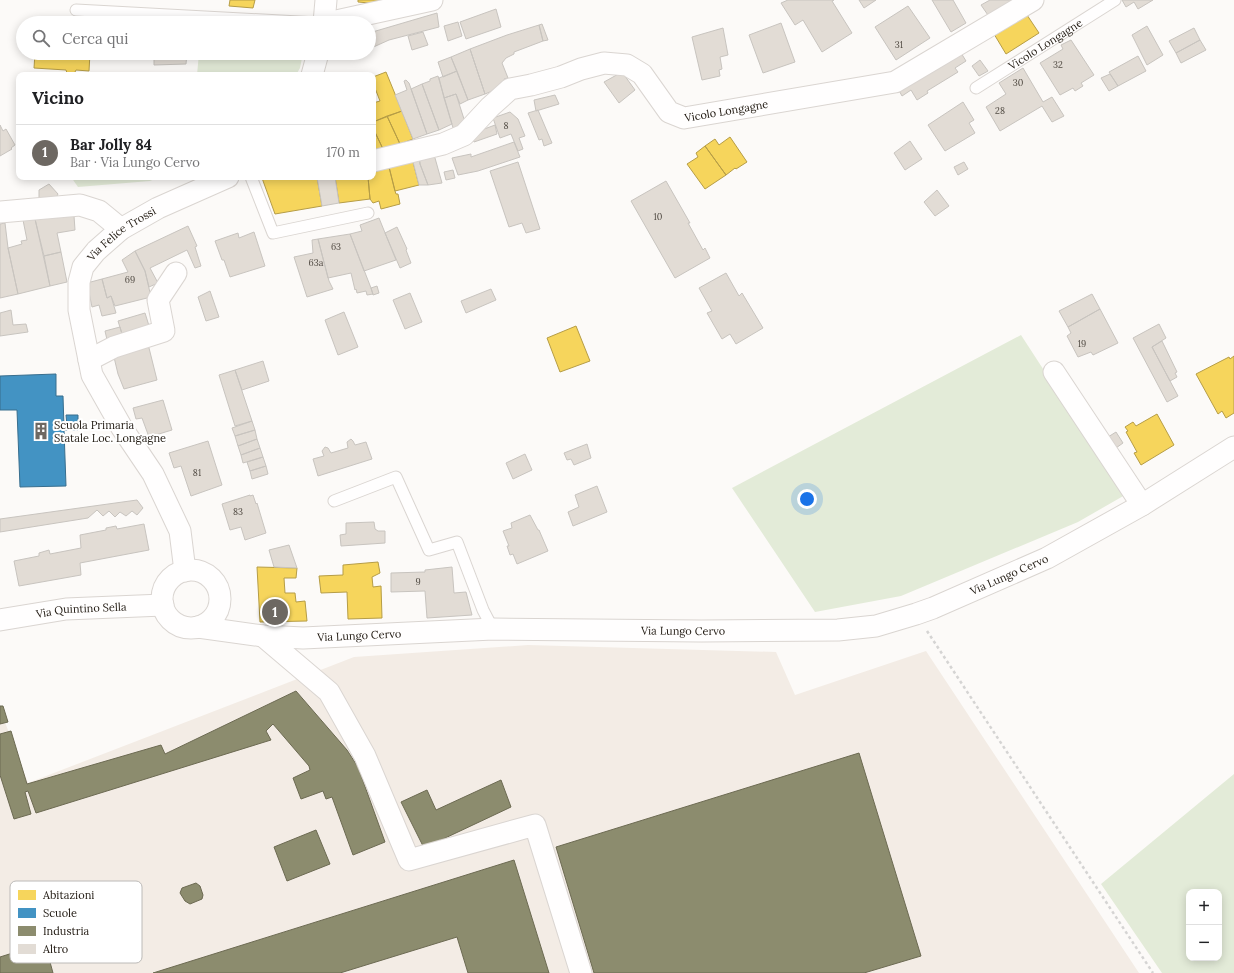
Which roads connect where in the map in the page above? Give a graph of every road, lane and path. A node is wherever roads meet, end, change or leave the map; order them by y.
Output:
1 (326, 0) edge
2 (432, 0) edge
3 (1033, 0) edge
4 (1115, 0) edge
5 (76, 10) dead end
6 (188, 16) edge
7 (326, 16) edge
8 (358, 16) edge
9 (316, 60) edge
10 (313, 72) edge
11 (976, 88) dead end
12 (376, 160) edge
13 (221, 180) edge
14 (252, 180) edge
15 (0, 212) edge
16 (368, 213) dead end
17 (121, 228) junction
18 (176, 273) dead end
19 (89, 360) junction
20 (1054, 372) dead end
21 (1234, 447) edge
22 (334, 501) dead end
23 (1142, 505) junction
24 (185, 571) junction
25 (220, 595) junction
26 (163, 605) junction
27 (916, 614) junction
28 (0, 620) edge
29 (198, 627) junction
30 (493, 629) junction
31 (235, 633) junction
32 (263, 636) junction
33 (581, 973) edge
34 (1153, 973) edge

1 - 7 street
2 - 8 street
3 - 12 street, Vicolo Longagne
4 - 11 lane, Vicolo Longagne
5 - 6 lane
9 - 10 street
13 - 17 street, Via Felice Trossi
14 - 16 lane
15 - 17 street
17 - 19 street, Via Felice Trossi
18 - 19 street
19 - 24 street, Via Felice Trossi
20 - 23 street
21 - 23 street, Via Lungo Cervo
22 - 30 lane
23 - 27 street, Via Lungo Cervo
24 - 25 street
24 - 26 street
25 - 29 street
25 - 31 street
26 - 28 street, Via Quintino Sella
26 - 29 street
27 - 30 street, Via Lungo Cervo
27 - 34 path
29 - 31 street, Via Lungo Cervo
30 - 32 street, Via Lungo Cervo
31 - 32 street, Via Lungo Cervo
32 - 33 street

